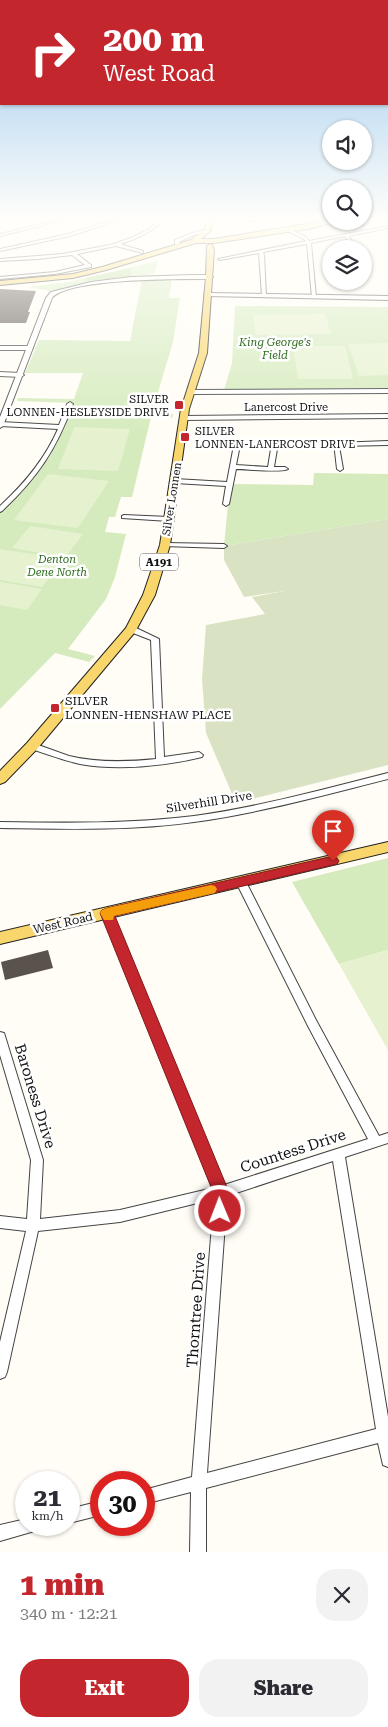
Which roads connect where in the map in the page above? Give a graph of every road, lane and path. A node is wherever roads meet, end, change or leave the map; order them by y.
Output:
1 (61, 291) edge
2 (208, 291) edge
3 (264, 291) edge
4 (313, 291) edge
5 (207, 295) junction
6 (264, 296) junction
7 (314, 297) junction
8 (388, 298) edge
9 (0, 348) edge
10 (30, 348) junction
11 (0, 374) edge
12 (21, 375) junction
13 (388, 391) edge
14 (191, 392) junction
15 (70, 404) dead end
16 (388, 416) edge
17 (184, 418) junction
18 (0, 425) edge
19 (62, 427) junction
20 (388, 443) edge
21 (237, 445) dead end
22 (264, 447) dead end
23 (274, 448) junction
24 (286, 448) dead end
25 (233, 467) junction
26 (272, 469) junction
27 (284, 470) dead end
28 (340, 470) dead end
29 (175, 481) junction
30 (230, 484) junction
31 (226, 504) dead end
32 (0, 510) edge
33 (124, 517) dead end
34 (169, 519) junction
35 (165, 545) junction
36 (224, 546) dead end
37 (130, 629) junction
38 (32, 746) junction
39 (200, 755) dead end
40 (160, 760) junction
41 (388, 776) edge
42 (0, 779) edge
43 (0, 824) edge
44 (388, 848) edge
45 (241, 882) junction
46 (107, 913) junction
47 (0, 938) edge
48 (0, 1036) edge
49 (382, 1140) edge
50 (338, 1154) junction
51 (221, 1192) junction
52 (0, 1222) edge
53 (33, 1226) junction
54 (0, 1372) edge
55 (386, 1434) edge
56 (388, 1460) edge
57 (199, 1483) junction
58 (155, 1494) edge
59 (15, 1529) edge
60 (0, 1533) edge
61 (198, 1552) edge

1 - 10 street
2 - 5 main road, Silver Lonnen / A191
3 - 6 street
4 - 7 street
5 - 6 street
5 - 14 main road, Silver Lonnen / A191
6 - 7 street
7 - 8 street
9 - 10 street
10 - 12 street
11 - 12 street
12 - 18 street
13 - 14 street
14 - 17 main road, Silver Lonnen / A191
15 - 19 street
16 - 17 street, Lanercost Drive
17 - 29 main road, Silver Lonnen / A191
18 - 19 street
19 - 32 street
20 - 28 street
21 - 25 street
22 - 23 street
23 - 24 street
23 - 26 street
25 - 26 street
25 - 30 street
26 - 27 street
29 - 30 street
29 - 34 main road, Silver Lonnen / A191
30 - 31 street
33 - 34 street
34 - 35 main road, Silver Lonnen / A191
35 - 36 street
35 - 37 main road, Silver Lonnen / A191
37 - 38 main road, Silver Lonnen / A191
37 - 40 street
38 - 40 street
38 - 42 main road, Silver Lonnen / A191
39 - 40 street
41 - 43 street, Silverhill Drive
44 - 45 main road, West Road
45 - 46 main road, West Road
45 - 49 street
46 - 47 main road, West Road
46 - 51 street, Thorntree Drive
48 - 53 street, Baroness Drive
49 - 50 street, Countess Drive
50 - 51 street, Countess Drive
50 - 55 street
51 - 53 street, Countess Drive
51 - 57 street, Thorntree Drive
52 - 53 street, Countess Drive
53 - 54 street, Baroness Drive
55 - 56 street
55 - 57 street
57 - 58 street
57 - 61 street, Thorntree Drive
59 - 60 street

